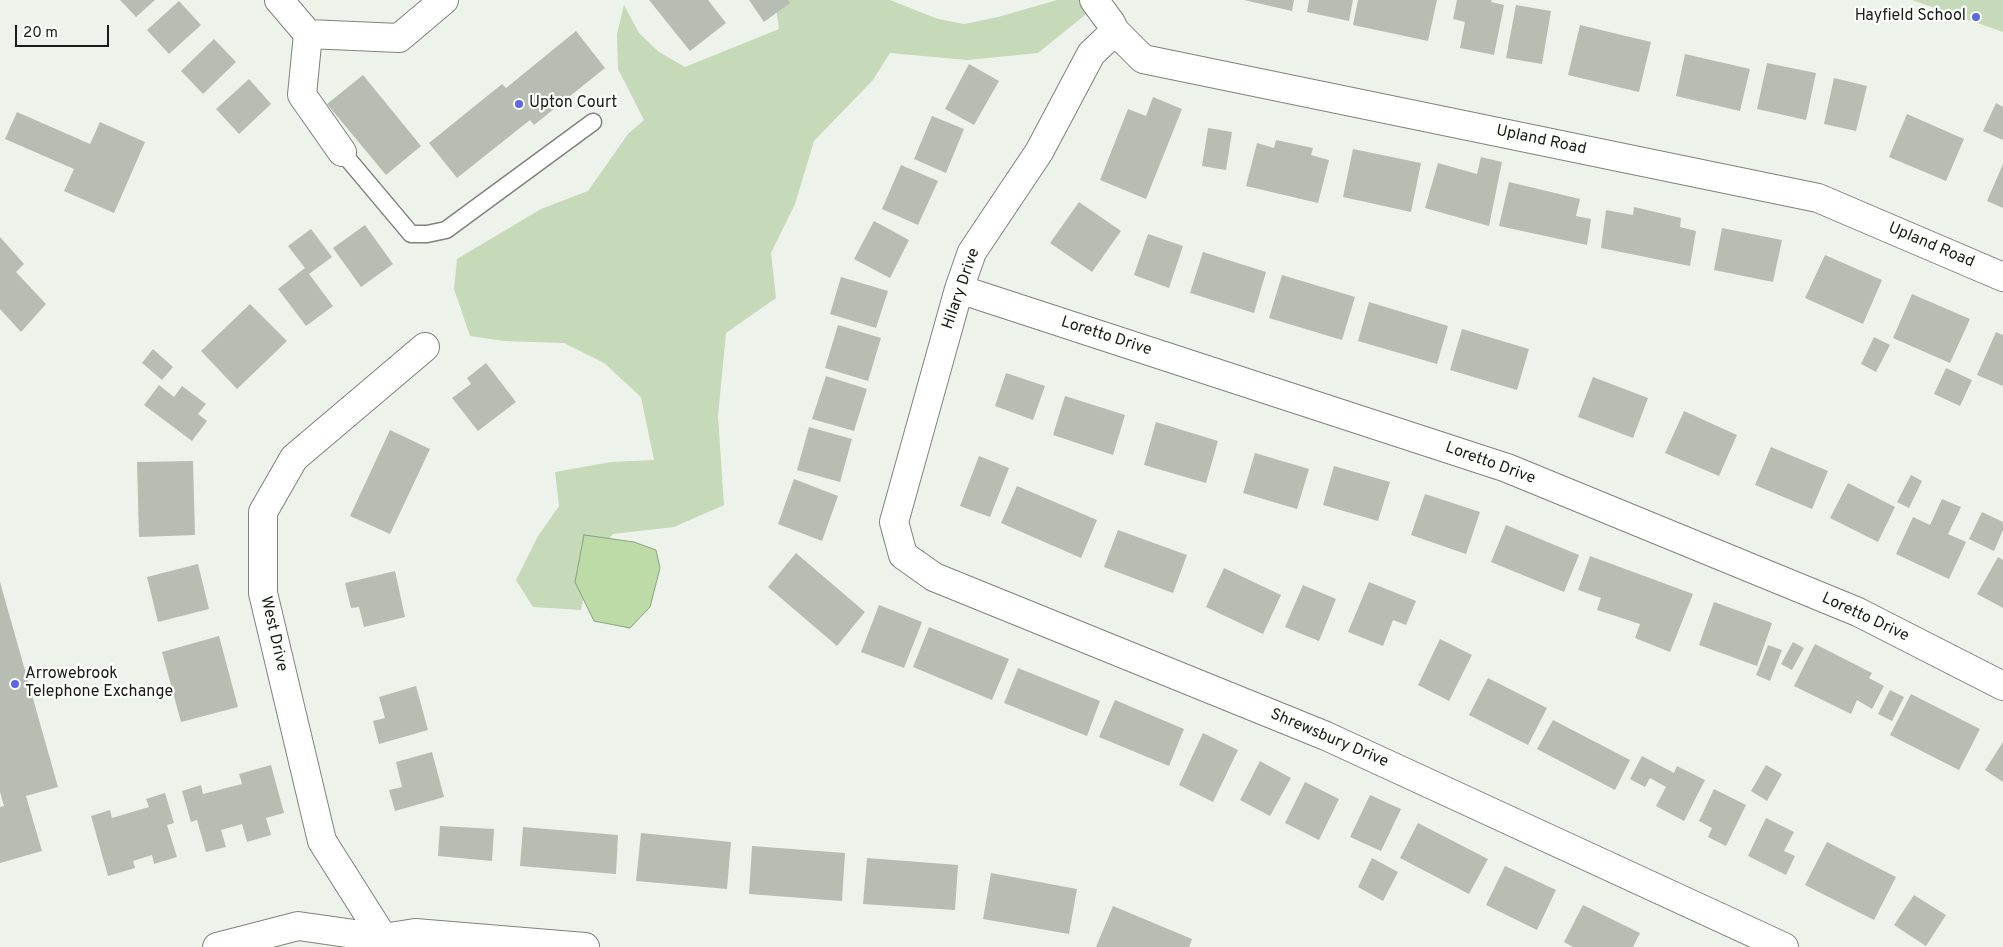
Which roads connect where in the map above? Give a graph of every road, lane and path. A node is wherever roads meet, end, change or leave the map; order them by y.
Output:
1 (279, 0) edge
2 (444, 0) edge
3 (1094, 0) edge
4 (1115, 31) junction
5 (308, 34) junction
6 (593, 122) dead end
7 (342, 152) joint
8 (2003, 276) edge
9 (959, 289) junction
10 (425, 347) dead end
11 (894, 522) joint
12 (2003, 686) edge
13 (386, 943) edge
14 (217, 947) edge
15 (585, 947) edge
16 (1784, 947) edge

1 - 5 street
2 - 5 street
3 - 4 street, Upland Road
4 - 8 street, Upland Road
4 - 9 street, Hilary Drive
5 - 7 street
6 - 7 lane
9 - 11 street, Hilary Drive
9 - 12 street, Loretto Drive
10 - 13 street, West Drive
11 - 16 street, Shrewsbury Drive
13 - 14 street
13 - 15 street

